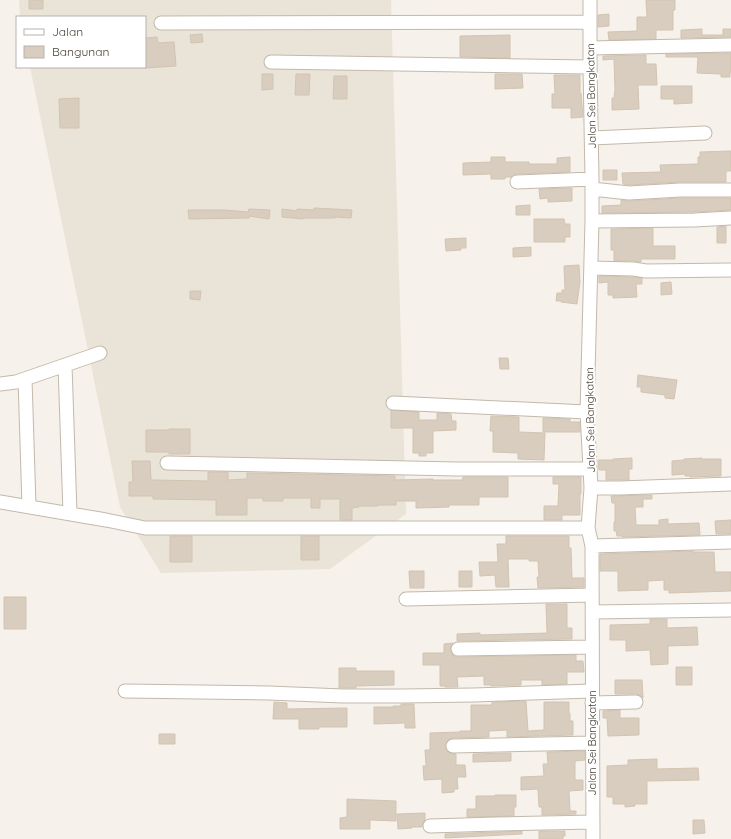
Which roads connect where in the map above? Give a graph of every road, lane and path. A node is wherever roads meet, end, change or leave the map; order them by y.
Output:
1 (590, 0) edge
2 (590, 22) junction
3 (161, 23) dead end
4 (731, 45) edge
5 (590, 48) junction
6 (271, 62) dead end
7 (590, 67) junction
8 (705, 133) dead end
9 (592, 138) junction
10 (517, 182) dead end
11 (592, 184) junction
12 (731, 190) edge
13 (731, 218) edge
14 (592, 221) junction
15 (591, 268) junction
16 (731, 270) edge
17 (100, 353) dead end
18 (65, 365) junction
19 (25, 379) junction
20 (0, 384) edge
21 (393, 403) dead end
22 (587, 412) junction
23 (166, 463) dead end
24 (590, 468) junction
25 (731, 484) edge
26 (591, 488) junction
27 (0, 502) edge
28 (29, 506) junction
29 (70, 514) junction
30 (588, 528) junction
31 (731, 542) edge
32 (592, 546) junction
33 (592, 595) junction
34 (406, 599) dead end
35 (731, 610) edge
36 (592, 612) junction
37 (592, 647) junction
38 (458, 649) dead end
39 (125, 691) dead end
40 (592, 697) junction
41 (636, 702) dead end
42 (592, 743) junction
43 (453, 746) dead end
44 (593, 822) junction
45 (430, 826) dead end
46 (593, 839) edge

1 - 2 street, Jalan Sei Bangkatan
2 - 3 street
2 - 5 street, Jalan Sei Bangkatan
4 - 5 street
5 - 7 street, Jalan Sei Bangkatan
6 - 7 street
7 - 9 street, Jalan Sei Bangkatan
8 - 9 street
9 - 11 street, Jalan Sei Bangkatan
10 - 11 street
11 - 12 street
11 - 14 street, Jalan Sei Bangkatan
13 - 14 street
14 - 15 street, Jalan Sei Bangkatan
15 - 16 street
15 - 22 street, Jalan Sei Bangkatan
17 - 18 street
18 - 19 street
18 - 29 street
19 - 20 street
19 - 28 street
21 - 22 street
22 - 24 street, Jalan Sei Bangkatan
23 - 24 street
24 - 26 street, Jalan Sei Bangkatan
25 - 26 street
26 - 30 street, Jalan Sei Bangkatan
27 - 28 street
28 - 29 street
29 - 30 street
30 - 32 street, Jalan Sei Bangkatan
31 - 32 street
32 - 33 street, Jalan Sei Bangkatan
33 - 34 street
33 - 36 street, Jalan Sei Bangkatan
35 - 36 street
36 - 37 street, Jalan Sei Bangkatan
37 - 38 street
37 - 40 street, Jalan Sei Bangkatan
39 - 40 street
40 - 41 street
40 - 42 street, Jalan Sei Bangkatan
42 - 43 street
42 - 44 street, Jalan Sei Bangkatan
44 - 45 street
44 - 46 street, Jalan Sei Bangkatan

